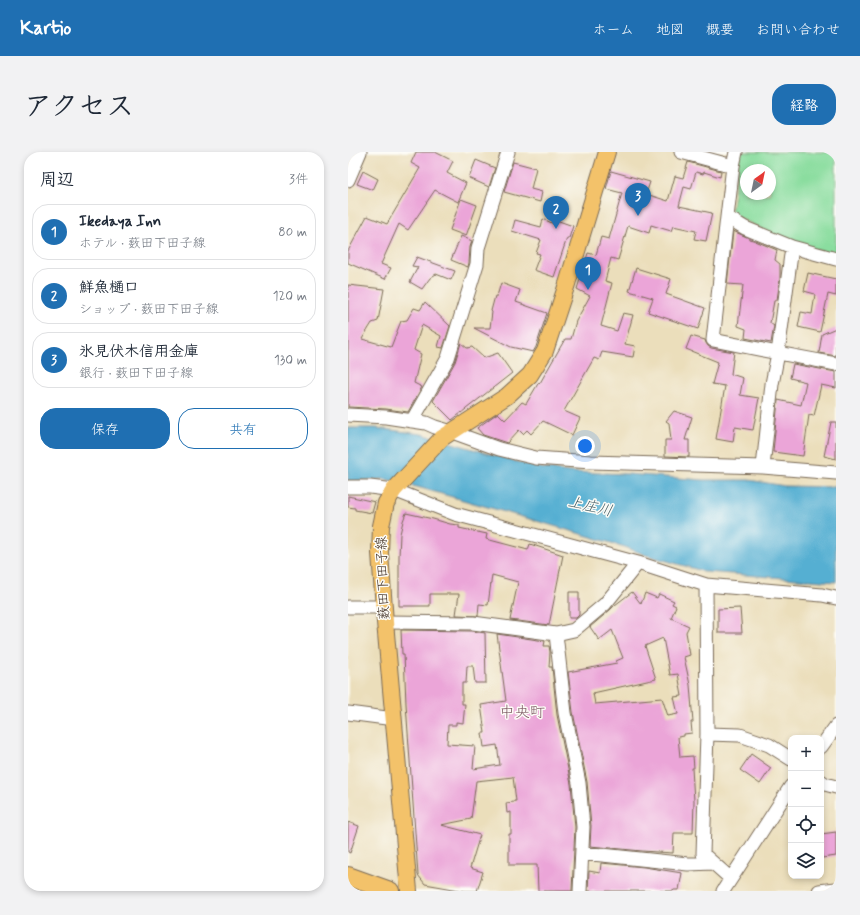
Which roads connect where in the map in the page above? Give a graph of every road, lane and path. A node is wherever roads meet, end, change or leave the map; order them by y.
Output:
1 (360, 152) edge
2 (508, 152) edge
3 (607, 152) edge
4 (682, 152) edge
5 (736, 152) edge
6 (733, 166) junction
7 (348, 180) edge
8 (727, 217) junction
9 (792, 247) junction
10 (836, 259) edge
11 (778, 353) junction
12 (836, 364) edge
13 (348, 415) edge
14 (412, 421) junction
15 (447, 435) junction
16 (763, 467) junction
17 (836, 473) edge
18 (348, 487) edge
19 (394, 490) junction
20 (638, 563) junction
21 (706, 584) junction
22 (836, 598) edge
23 (348, 607) edge
24 (384, 615) junction
25 (556, 634) junction
26 (348, 713) edge
27 (394, 719) junction
28 (836, 726) edge
29 (706, 734) junction
30 (824, 743) edge
31 (788, 757) edge
32 (824, 783) edge
33 (836, 788) edge
34 (788, 791) edge
35 (583, 853) junction
36 (713, 863) junction
37 (348, 876) edge
38 (730, 878) junction
39 (836, 889) edge
40 (390, 891) edge
41 (409, 891) edge
42 (580, 891) edge
43 (723, 891) edge
44 (819, 891) edge

1 - 7 street
2 - 14 street
3 - 15 main road, 薮田下田子線
4 - 6 street
5 - 6 street
6 - 8 street
8 - 9 street
8 - 11 street
9 - 10 street
9 - 11 street
11 - 12 street
11 - 16 street
13 - 14 street
14 - 15 street
15 - 16 street
15 - 19 main road, 薮田下田子線
16 - 17 street
18 - 19 street
19 - 20 street
19 - 24 main road, 薮田下田子線
20 - 21 street
20 - 25 street
21 - 22 street
21 - 29 street
23 - 24 street
24 - 25 street
24 - 27 main road, 薮田下田子線
25 - 35 street
26 - 27 street
27 - 41 main road, 薮田下田子線
28 - 30 street
29 - 31 street
29 - 36 street
32 - 33 street
34 - 38 street
35 - 36 street
35 - 42 street
36 - 38 street
37 - 40 highway
38 - 43 street
39 - 44 street

